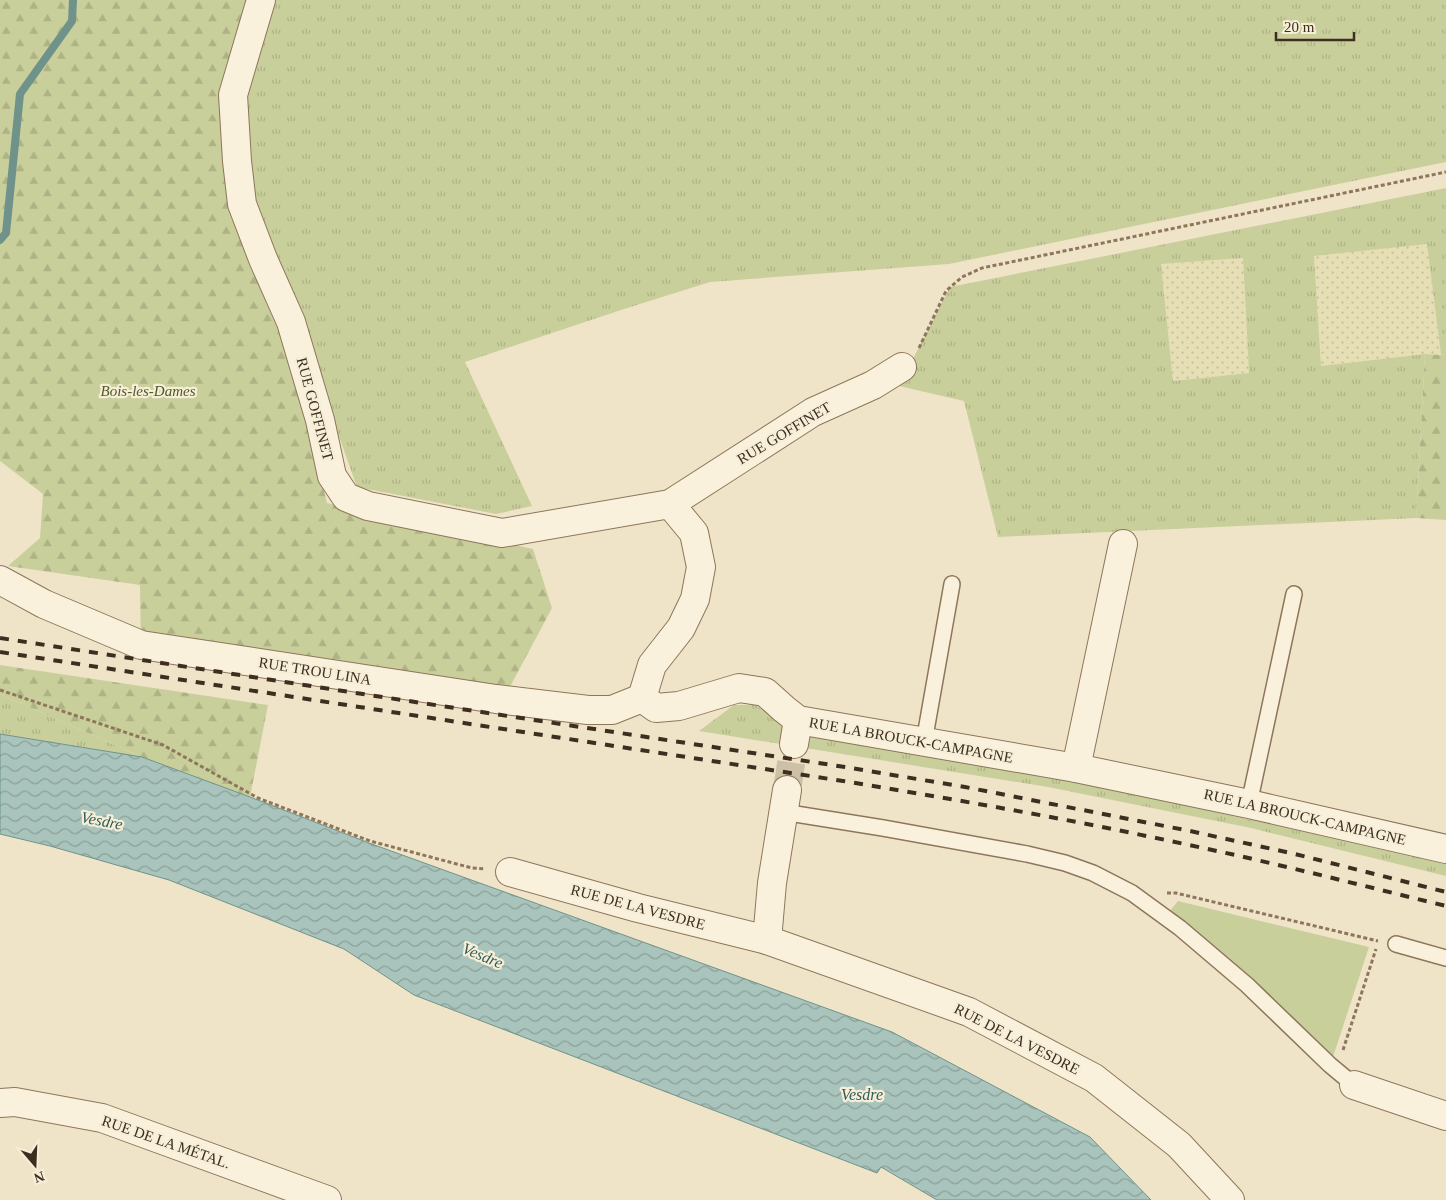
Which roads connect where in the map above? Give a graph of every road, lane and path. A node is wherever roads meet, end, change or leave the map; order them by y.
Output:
1 (261, 0) edge
2 (1446, 172) edge
3 (902, 367) joint
4 (670, 504) junction
5 (1123, 544) dead end
6 (0, 580) edge
7 (952, 584) dead end
8 (1294, 594) dead end
9 (0, 690) edge
10 (642, 698) junction
11 (924, 742) junction
12 (1076, 768) junction
13 (784, 801) joint
14 (1249, 804) junction
15 (1446, 849) edge
16 (510, 872) joint
17 (1132, 894) junction
18 (767, 940) junction
19 (1378, 941) junction
20 (1396, 944) joint
21 (1446, 958) edge
22 (1330, 1066) junction
23 (1354, 1085) joint
24 (0, 1103) edge
25 (1446, 1116) edge
26 (327, 1200) edge
27 (1230, 1200) edge

1 - 4 street, RUE GOFFINET
2 - 3 path
3 - 4 street, RUE GOFFINET
4 - 10 street
5 - 12 street
6 - 10 street, RUE TROU LINA
7 - 11 lane
8 - 14 lane
9 - 16 path
10 - 11 street, RUE LA BROUCK-CAMPAGNE
11 - 12 street, RUE LA BROUCK-CAMPAGNE
12 - 14 street, RUE LA BROUCK-CAMPAGNE
13 - 17 lane
13 - 18 street
14 - 15 street, RUE LA BROUCK-CAMPAGNE
16 - 18 street, RUE DE LA VESDRE
17 - 19 path
17 - 22 lane
18 - 27 street, RUE DE LA VESDRE
19 - 20 path
19 - 22 path
20 - 21 lane
22 - 23 lane
23 - 25 street
24 - 26 street, RUE DE LA MÉTAL.

